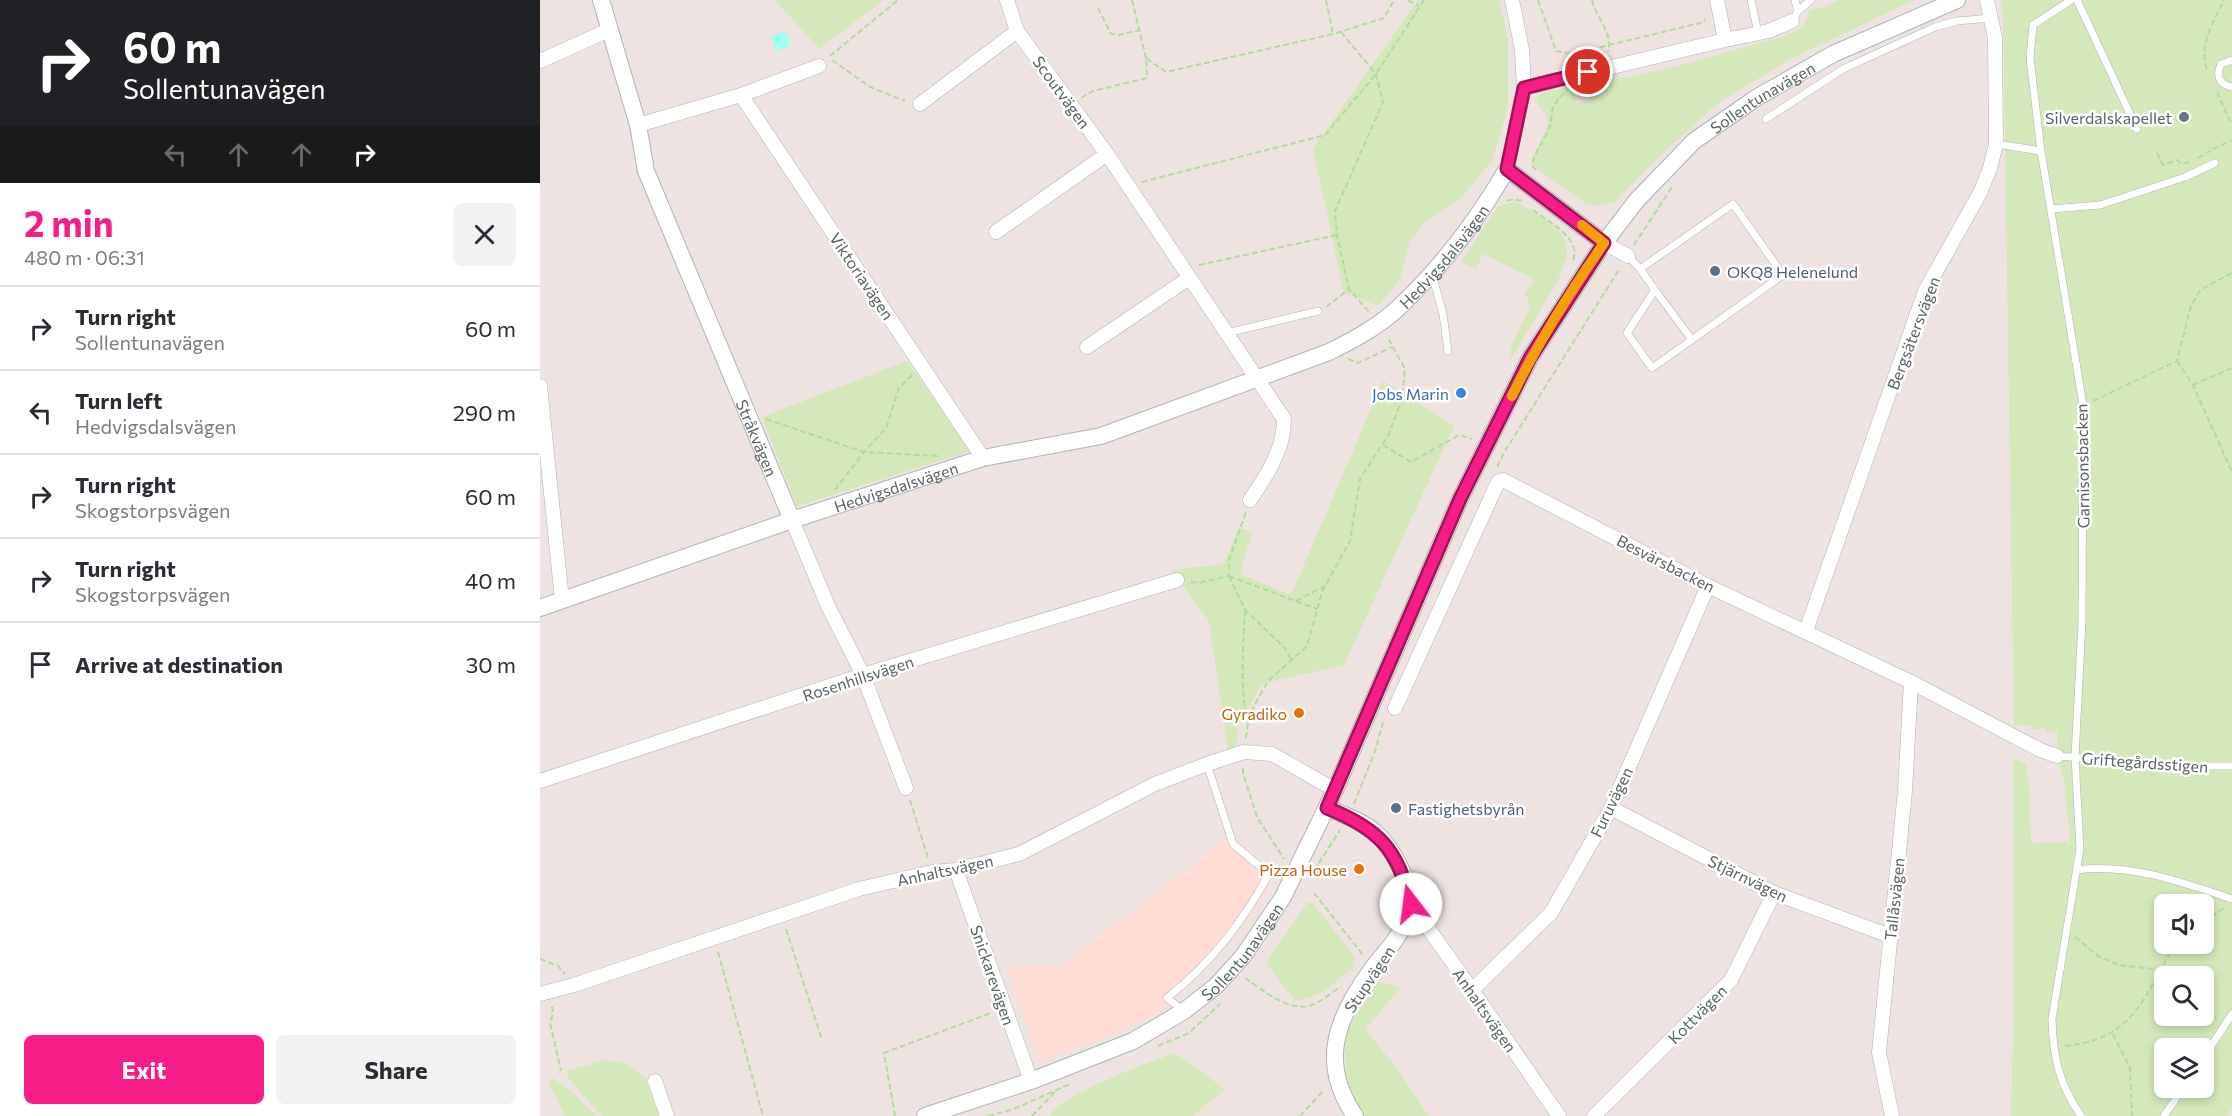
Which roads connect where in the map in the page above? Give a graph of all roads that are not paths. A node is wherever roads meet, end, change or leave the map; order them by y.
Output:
1 (601, 0) edge
2 (1007, 0) edge
3 (1512, 0) edge
4 (1717, 0) edge
5 (1751, 0) edge
6 (1796, 0) edge
7 (1811, 0) edge
8 (1957, 0) edge
9 (1987, 0) edge
10 (2072, 0) edge
11 (2077, 0) edge
12 (1795, 16) junction
13 (1991, 18) junction
14 (609, 30) junction
15 (1017, 31) junction
16 (1758, 33) junction
17 (1725, 40) junction
18 (2232, 60) edge
19 (540, 61) edge
20 (824, 61) road end
21 (2232, 87) edge
22 (1524, 88) junction
23 (741, 95) junction
24 (920, 104) road end
25 (1766, 118) dead end
26 (638, 125) junction
27 (2138, 129) dead end
28 (1996, 144) junction
29 (2041, 151) junction
30 (1107, 154) junction
31 (2215, 163) dead end
32 (1507, 169) junction
33 (2051, 209) junction
34 (996, 231) dead end
35 (1604, 243) junction
36 (1628, 256) joint
37 (1640, 269) junction
38 (1431, 272) junction
39 (1186, 273) junction
40 (1655, 290) junction
41 (1318, 311) road end
42 (1227, 333) junction
43 (1692, 340) junction
44 (1088, 347) dead end
45 (1448, 351) dead end
46 (1257, 380) junction
47 (540, 386) edge
48 (983, 458) junction
49 (1250, 500) road end
50 (792, 520) junction
51 (1177, 580) road end
52 (1708, 586) junction
53 (562, 600) junction
54 (540, 608) edge
55 (1806, 631) junction
56 (863, 675) junction
57 (1911, 682) junction
58 (1395, 708) dead end
59 (2057, 756) joint
60 (2075, 757) junction
61 (1207, 764) junction
62 (2232, 766) edge
63 (540, 782) edge
64 (906, 788) road end
65 (1335, 790) junction
66 (1327, 808) junction
67 (1611, 808) junction
68 (956, 870) junction
69 (2076, 870) junction
70 (1774, 892) junction
71 (2232, 901) edge
72 (1411, 904) junction
73 (1890, 936) junction
74 (1472, 990) junction
75 (540, 994) edge
76 (1184, 1011) junction
77 (2232, 1014) edge
78 (2214, 1041) edge
79 (655, 1081) dead end
80 (1031, 1081) junction
81 (2176, 1098) edge
82 (667, 1116) edge
83 (925, 1116) edge
84 (1355, 1116) edge
85 (1559, 1116) edge
86 (1594, 1116) edge
87 (1892, 1116) edge
88 (2081, 1116) edge
89 (2164, 1116) edge

1 - 14 street, Stråkvägen
2 - 15 street, Scoutvägen
3 - 22 street
4 - 17 street
5 - 16 lane
6 - 12 lane
7 - 12 lane
8 - 35 street, Sollentunavägen
9 - 13 street, Bergsätersvägen
10 - 29 lane, Garnisonsbacken
11 - 27 lane
12 - 16 street
13 - 25 lane, Sollentunavägen
13 - 28 street, Bergsätersvägen
14 - 19 street
14 - 26 street, Stråkvägen
15 - 24 street
15 - 30 street, Scoutvägen
16 - 17 street
17 - 22 street
18 - 21 lane
20 - 23 street
22 - 32 street
23 - 26 street
23 - 48 street, Viktoriavägen
26 - 50 street, Stråkvägen
28 - 29 lane
28 - 55 street, Bergsätersvägen
29 - 33 lane, Garnisonsbacken
30 - 34 street
30 - 39 street, Scoutvägen
31 - 33 lane
32 - 35 street
32 - 38 street, Hedvigsdalsvägen
33 - 60 lane, Garnisonsbacken
35 - 36 street
35 - 65 street, Sollentunavägen
36 - 37 lane
37 - 40 lane
37 - 43 lane
38 - 45 lane
38 - 46 street, Hedvigsdalsvägen
39 - 42 street, Scoutvägen
39 - 44 street
40 - 43 lane
40 - 43 lane
41 - 42 lane
42 - 46 street, Scoutvägen
46 - 48 street, Hedvigsdalsvägen
46 - 49 street
47 - 53 street
48 - 50 street, Hedvigsdalsvägen
50 - 53 street, Hedvigsdalsvägen
50 - 56 street, Stråkvägen
51 - 56 street, Rosenhillsvägen
52 - 55 street, Besvärsbacken
52 - 58 street, Besvärsbacken
52 - 67 street, Furuvägen
53 - 54 street, Hedvigsdalsvägen
55 - 57 street, Besvärsbacken
56 - 63 street, Rosenhillsvägen
56 - 64 street, Stråkvägen
57 - 59 street, Besvärsbacken
57 - 73 street, Tallåsvägen
59 - 60 lane, Griftegårdsstigen
60 - 62 lane, Griftegårdsstigen
60 - 69 lane, Garnisonsbacken
61 - 65 street, Anhaltsvägen
61 - 68 street, Anhaltsvägen
61 - 76 lane
65 - 66 street, Sollentunavägen
66 - 72 street
66 - 76 street, Sollentunavägen
67 - 70 street, Stjärnvägen
67 - 74 street, Furuvägen
68 - 75 street, Anhaltsvägen
68 - 80 street, Snickarevägen
69 - 71 lane
69 - 88 lane, Garnisonsbacken
70 - 73 street, Stjärnvägen
70 - 86 street, Kottvägen
72 - 74 street, Anhaltsvägen
72 - 84 street, Stupvägen
73 - 87 street, Tallåsvägen
74 - 85 street, Anhaltsvägen
76 - 80 street, Sollentunavägen
77 - 78 lane
79 - 82 street
80 - 83 street, Sollentunavägen
81 - 89 lane

